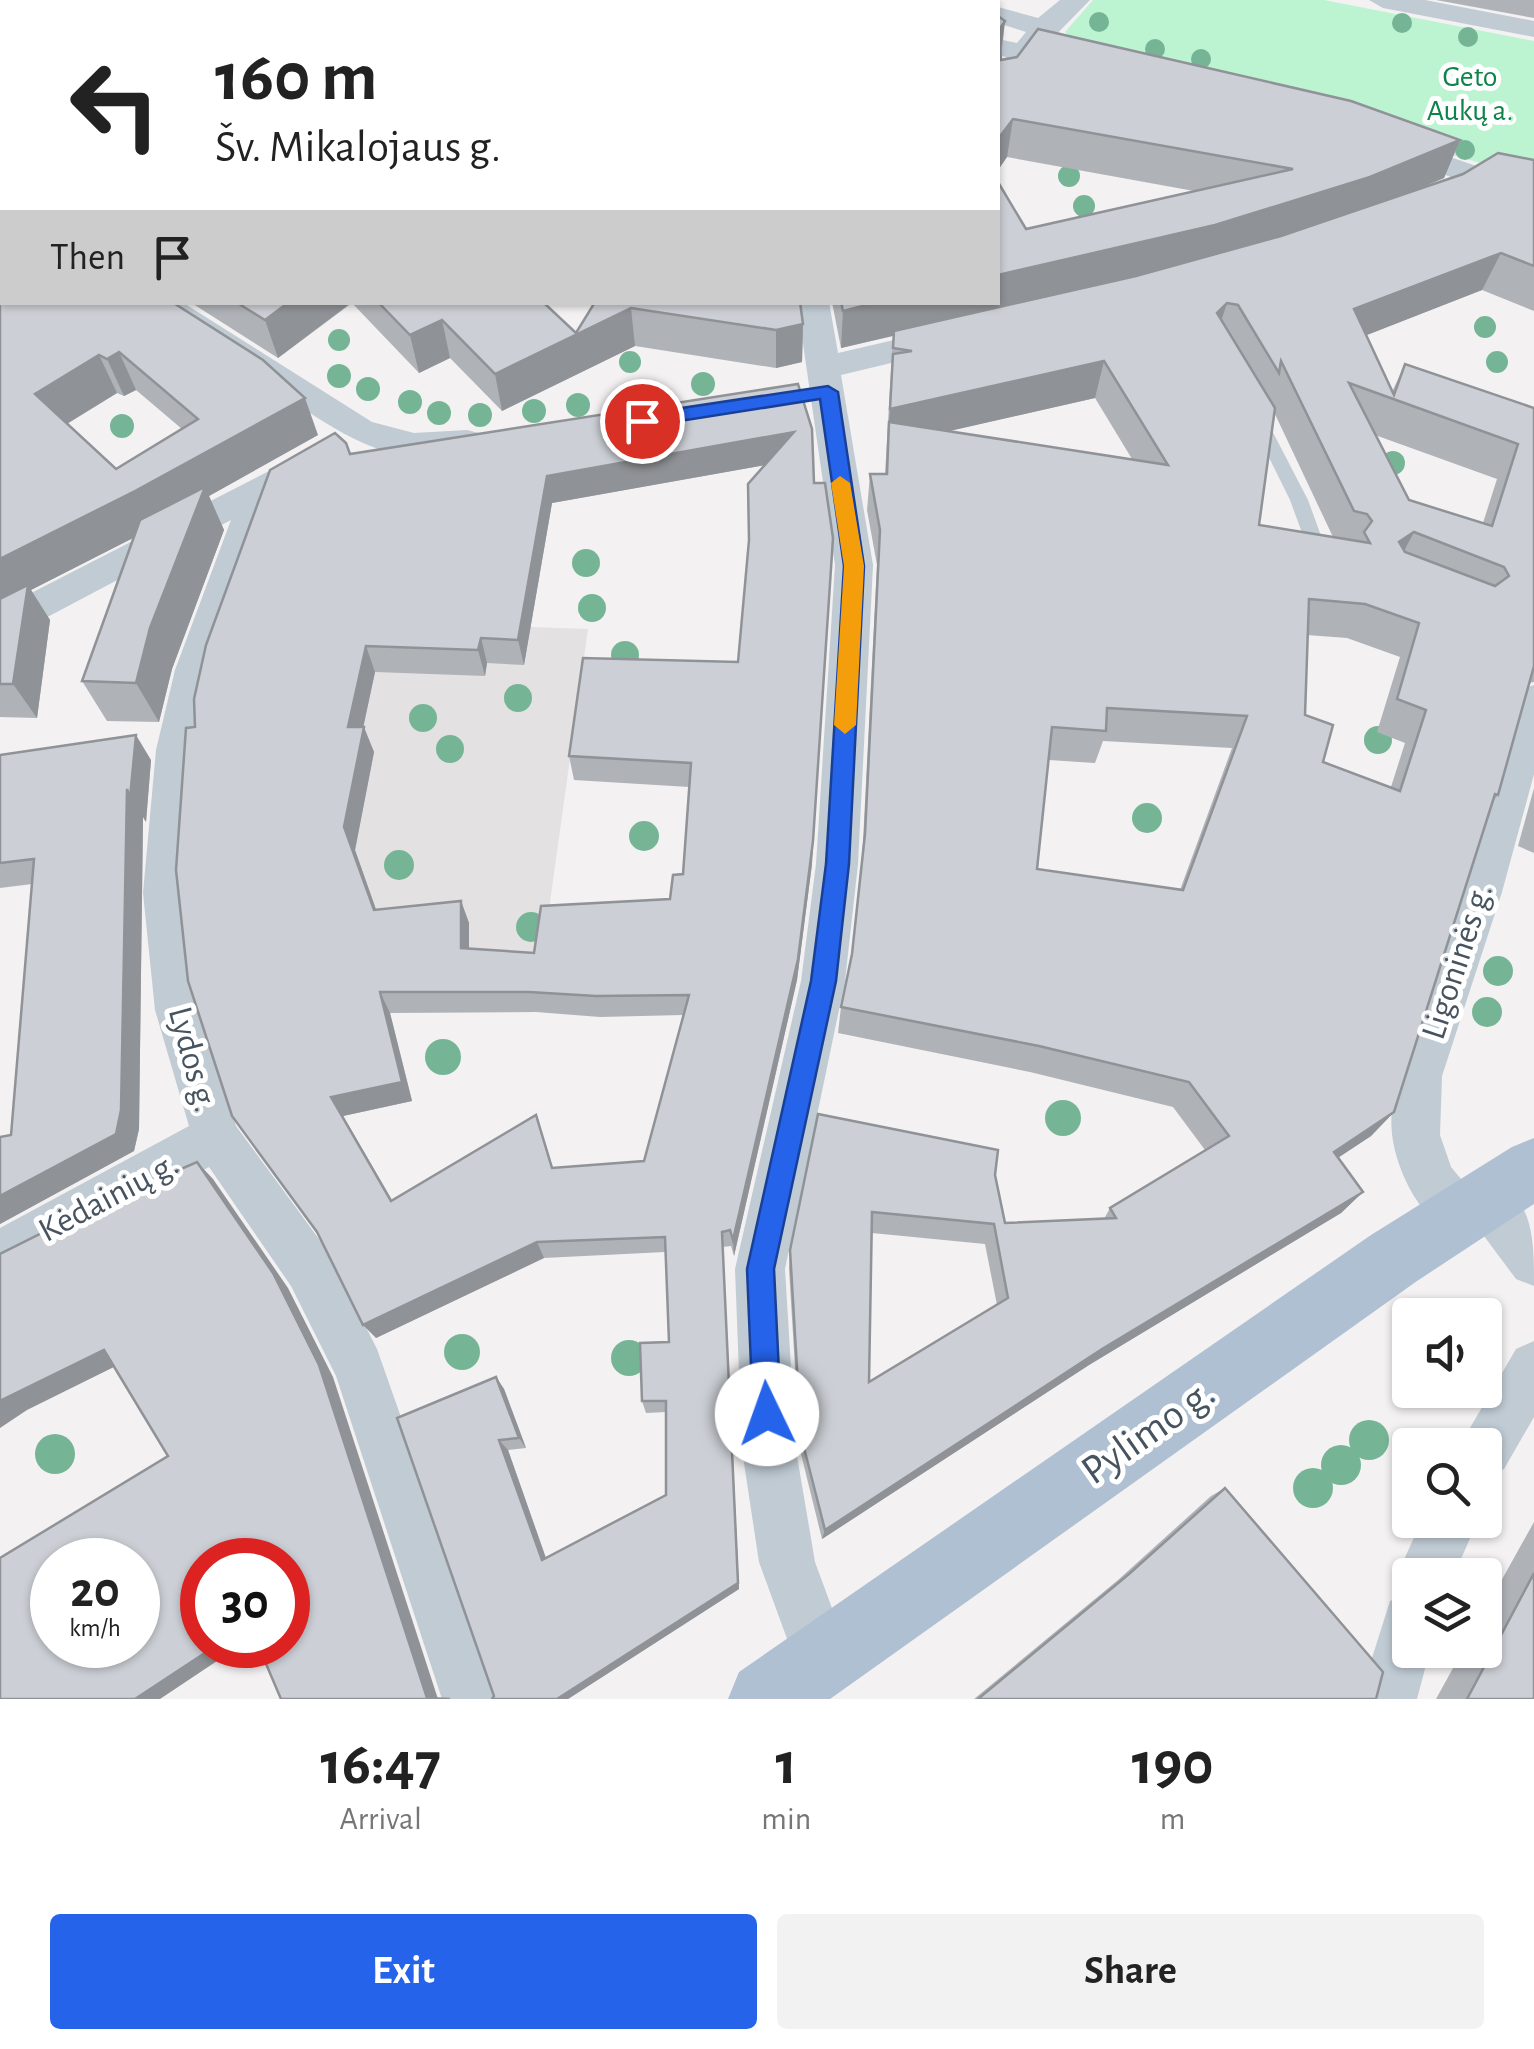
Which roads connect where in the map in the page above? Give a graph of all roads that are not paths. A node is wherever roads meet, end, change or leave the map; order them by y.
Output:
1 (1076, 0) edge
2 (1384, 0) edge
3 (1000, 16) edge
4 (1043, 28) junction
5 (1534, 28) edge
6 (1010, 50) edge
7 (1100, 70) edge
8 (1000, 81) edge
9 (1366, 136) edge
10 (1473, 175) junction
11 (1534, 189) edge
12 (1443, 196) edge
13 (162, 305) edge
14 (813, 305) edge
15 (980, 331) edge
16 (815, 386) junction
17 (1246, 398) edge
18 (361, 432) junction
19 (507, 439) edge
20 (328, 451) edge
21 (1318, 552) junction
22 (1343, 558) edge
23 (1314, 571) edge
24 (0, 628) edge
25 (1534, 701) edge
26 (216, 1137) junction
27 (1493, 1194) edge
28 (0, 1254) edge
29 (1534, 1260) edge
30 (1534, 1367) edge
31 (1498, 1428) edge
32 (1397, 1668) edge
33 (794, 1678) edge
34 (471, 1699) edge
35 (1388, 1699) edge

1 - 4 street
2 - 5 street
3 - 4 street
4 - 6 street
6 - 7 street
6 - 8 street
9 - 10 street
10 - 11 street
10 - 12 street
13 - 18 street
14 - 16 street
15 - 16 street
16 - 33 street
17 - 21 lane
18 - 19 street
18 - 20 street
21 - 22 lane
21 - 23 lane
24 - 26 street, Lydos g.
25 - 27 street, Ligoninės g.
26 - 28 street, Kėdainių g.
26 - 34 street, Lydos g.
27 - 29 street, Ligoninės g.
27 - 33 main road, Pylimo g.
30 - 31 street
32 - 35 street

